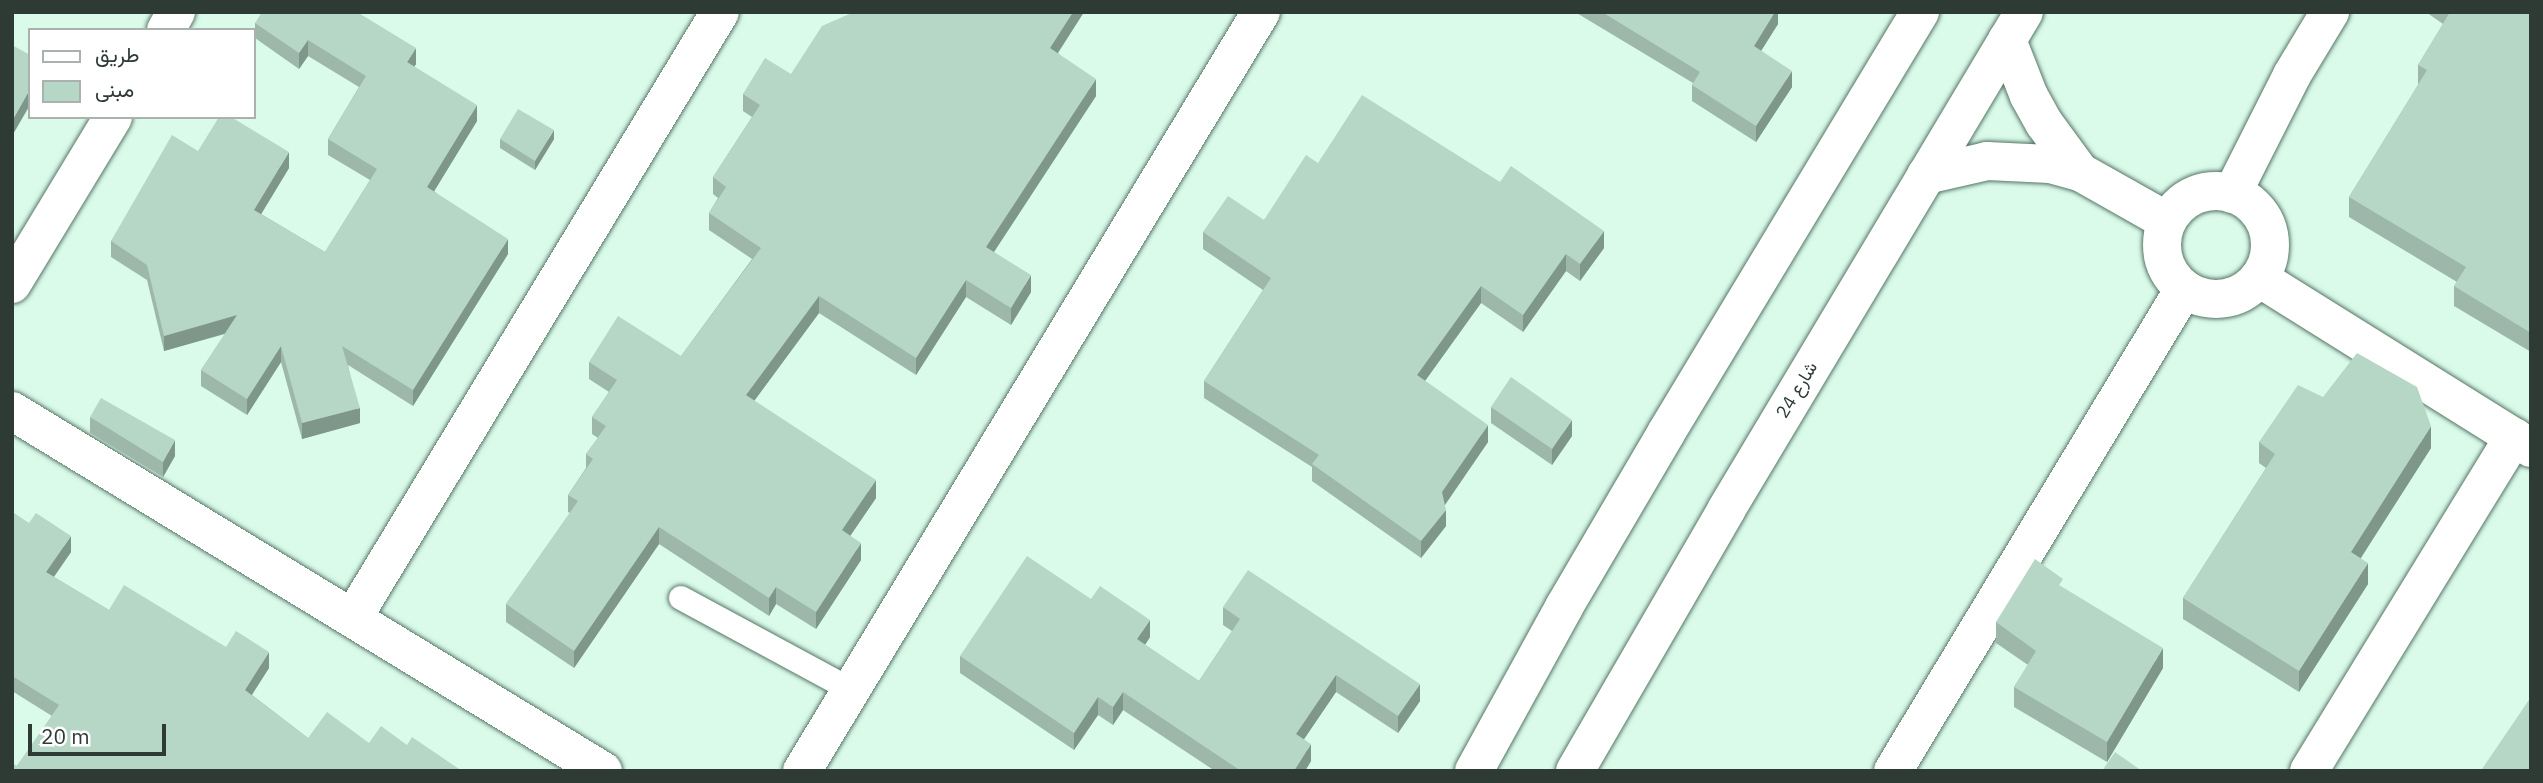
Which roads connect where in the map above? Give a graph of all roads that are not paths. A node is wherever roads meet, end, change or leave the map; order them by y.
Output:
1 (176, 12) edge
2 (720, 12) edge
3 (1261, 12) edge
4 (1920, 12) edge
5 (2330, 12) edge
6 (2015, 26) edge
7 (167, 28) edge
8 (112, 119) edge
9 (2080, 172) junction
10 (1926, 175) junction
11 (2232, 194) junction
12 (2167, 221) junction
13 (2259, 278) junction
14 (12, 284) edge
15 (2184, 289) junction
16 (12, 411) edge
17 (2522, 442) edge
18 (681, 598) dead end
19 (354, 617) junction
20 (849, 689) junction
21 (603, 771) edge
22 (802, 771) edge
23 (1474, 771) edge
24 (1575, 771) edge
25 (1894, 771) edge
26 (2309, 771) edge

1 - 7 street
2 - 19 street
3 - 20 street
4 - 23 street
5 - 11 street
6 - 9 street
6 - 10 street, شارع 24
8 - 14 street
9 - 10 street
9 - 12 street
10 - 24 street, شارع 24
11 - 12 street
11 - 13 street
12 - 15 street
13 - 15 street
13 - 17 street
15 - 25 street
16 - 19 street
17 - 26 street
18 - 20 lane
19 - 21 street
20 - 22 street

